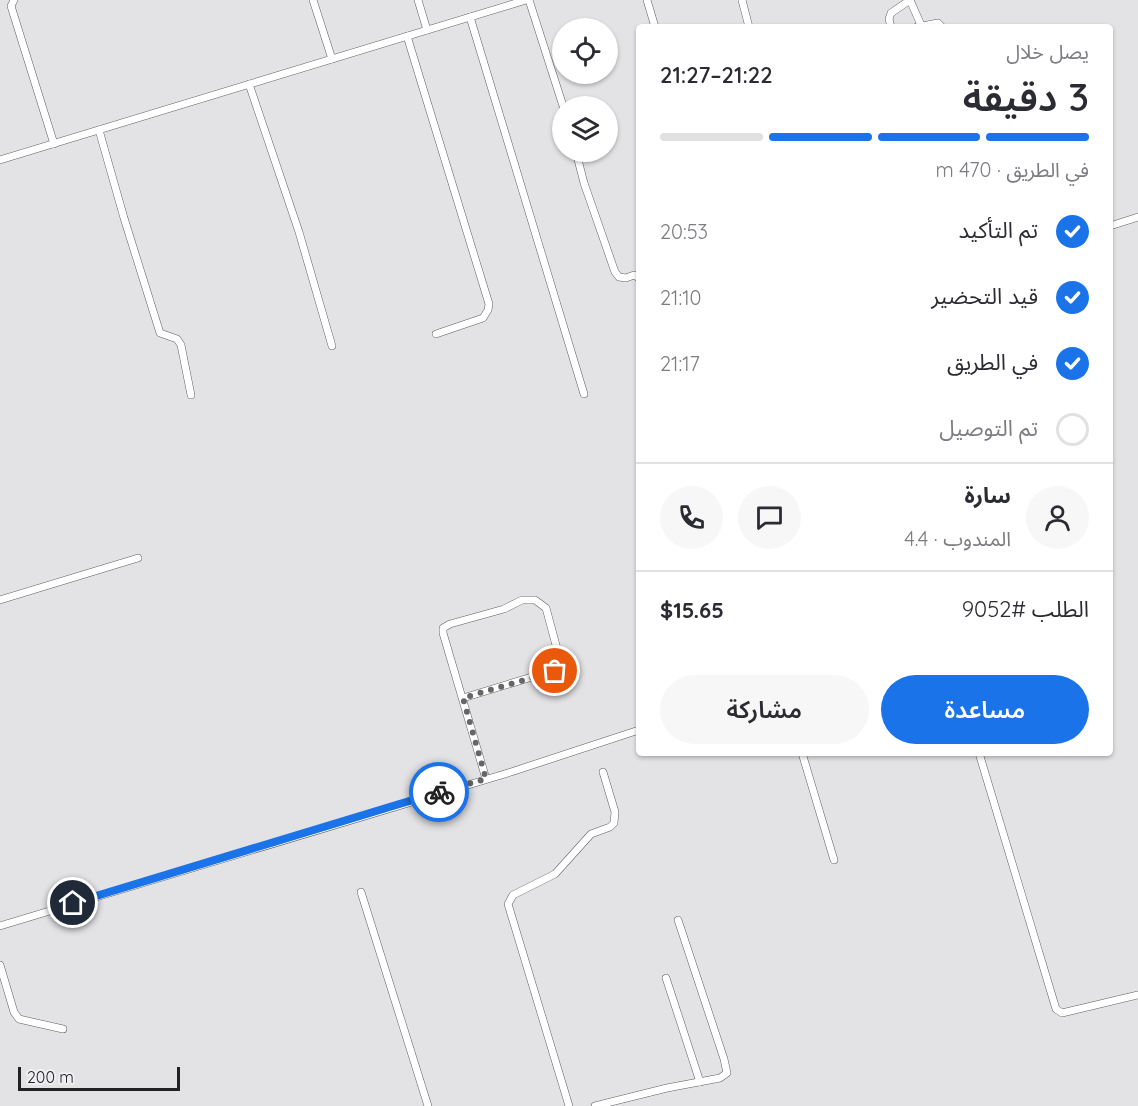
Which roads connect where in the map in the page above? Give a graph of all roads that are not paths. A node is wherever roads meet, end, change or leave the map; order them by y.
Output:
1 (14, 0) edge
2 (313, 0) edge
3 (418, 0) edge
4 (528, 0) edge
5 (647, 0) edge
6 (742, 0) edge
7 (910, 0) edge
8 (470, 17) junction
9 (654, 24) edge
10 (748, 24) edge
11 (891, 24) edge
12 (918, 24) edge
13 (427, 30) junction
14 (407, 36) junction
15 (332, 59) junction
16 (249, 84) junction
17 (560, 96) edge
18 (99, 130) junction
19 (54, 144) junction
20 (0, 160) edge
21 (579, 162) edge
22 (1138, 217) edge
23 (1113, 225) edge
24 (636, 276) edge
25 (436, 334) dead end
26 (332, 346) dead end
27 (584, 394) dead end
28 (192, 395) dead end
29 (138, 558) dead end
30 (0, 600) edge
31 (463, 698) junction
32 (636, 731) edge
33 (803, 756) edge
34 (980, 756) edge
35 (603, 772) dead end
36 (486, 779) junction
37 (834, 860) dead end
38 (361, 892) dead end
39 (678, 920) dead end
40 (0, 926) edge
41 (0, 965) edge
42 (666, 978) dead end
43 (1138, 995) edge
44 (63, 1029) dead end
45 (700, 1082) junction
46 (428, 1106) edge
47 (569, 1106) edge
48 (595, 1106) edge

1 - 19 street
2 - 15 street
3 - 13 street
4 - 8 street
4 - 17 street
5 - 9 street
6 - 10 street
7 - 11 street
7 - 12 street
8 - 13 street
8 - 27 street
13 - 14 street
14 - 15 street
14 - 25 street
15 - 16 street
16 - 18 street
16 - 26 street
18 - 19 street
18 - 28 street
19 - 20 street
21 - 24 street
22 - 23 street
29 - 30 street
31 - 31 street
31 - 36 street
32 - 36 street
33 - 37 street
34 - 43 street
35 - 47 street
36 - 40 street
38 - 46 street
39 - 45 street
41 - 44 street
42 - 45 street
45 - 48 street

